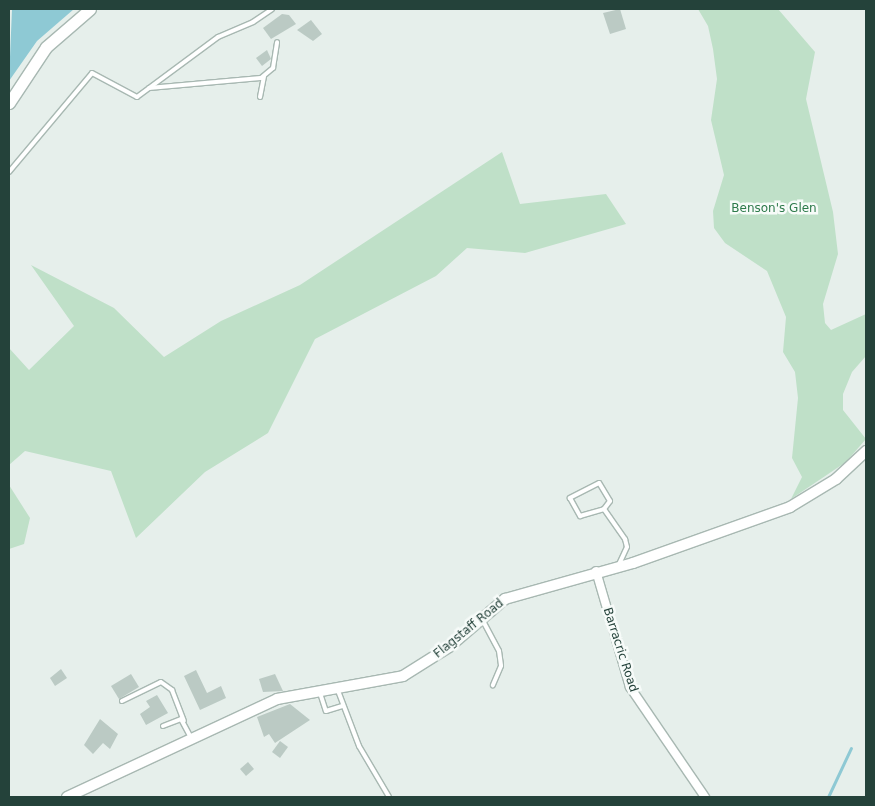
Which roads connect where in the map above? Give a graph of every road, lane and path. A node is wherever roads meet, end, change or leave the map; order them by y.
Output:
1 (90, 9) edge
2 (272, 9) edge
3 (277, 42) dead end
4 (264, 76) junction
5 (146, 89) junction
6 (260, 97) dead end
7 (9, 103) edge
8 (9, 172) edge
9 (866, 451) edge
10 (604, 509) junction
11 (618, 566) junction
12 (596, 571) junction
13 (481, 617) junction
14 (494, 685) dead end
15 (337, 686) junction
16 (319, 688) junction
17 (122, 701) dead end
18 (342, 706) junction
19 (184, 721) junction
20 (163, 726) dead end
21 (191, 738) junction
22 (67, 797) edge
23 (389, 797) edge
24 (705, 797) edge

1 - 7 main road
2 - 5 lane
3 - 4 lane
4 - 5 lane
4 - 6 lane
5 - 8 lane
9 - 11 street, Flagstaff Road
10 - 10 lane
10 - 11 lane
11 - 12 street, Flagstaff Road
12 - 13 street, Flagstaff Road
12 - 24 street, Barracric Road
13 - 14 lane
13 - 15 street, Flagstaff Road
15 - 16 street, Flagstaff Road
15 - 18 lane
16 - 18 lane
16 - 21 street, Flagstaff Road
17 - 19 lane
18 - 23 lane
19 - 20 lane
19 - 21 lane
21 - 22 street, Flagstaff Road

